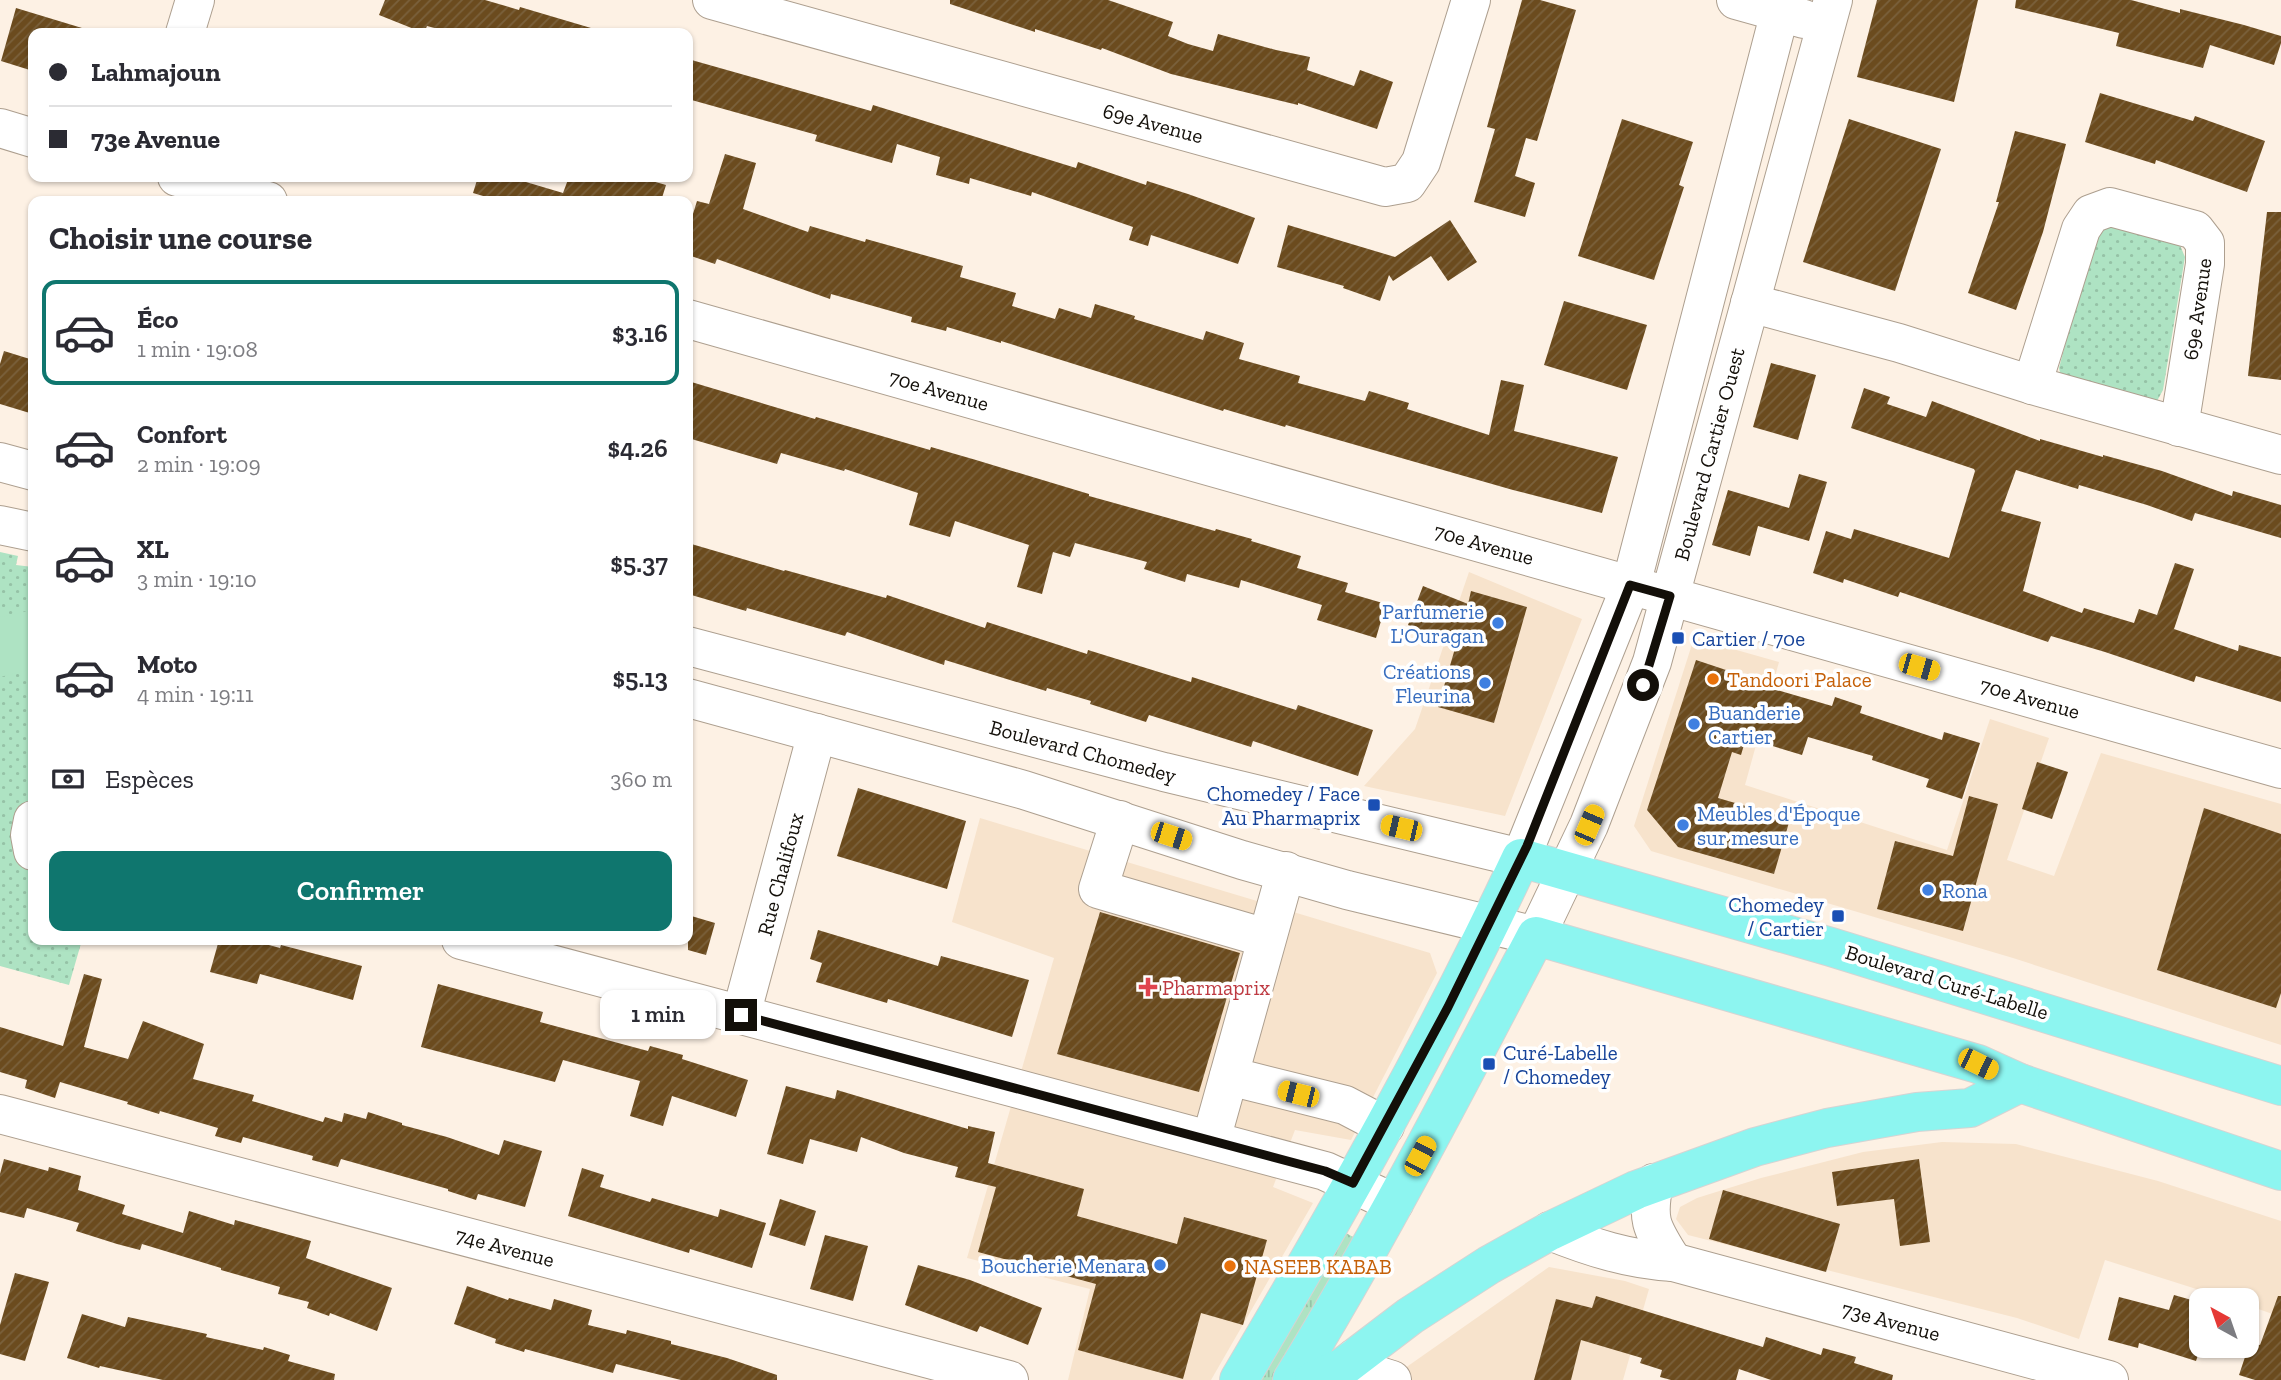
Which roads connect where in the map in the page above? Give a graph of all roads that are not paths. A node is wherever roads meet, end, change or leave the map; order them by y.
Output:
1 (195, 0) edge
2 (1471, 0) edge
3 (1736, 0) edge
4 (716, 1) edge
5 (1781, 6) edge
6 (1830, 13) edge
7 (187, 28) edge
8 (196, 182) edge
9 (249, 196) edge
10 (1750, 303) junction
11 (693, 320) edge
12 (2032, 385) junction
13 (2179, 428) junction
14 (2281, 455) edge
15 (0, 462) edge
16 (28, 470) edge
17 (0, 525) edge
18 (28, 530) edge
19 (1630, 585) junction
20 (1670, 596) junction
21 (693, 647) edge
22 (693, 699) edge
23 (817, 733) junction
24 (2281, 769) edge
25 (1121, 820) junction
26 (1521, 858) junction
27 (1286, 871) junction
28 (1568, 873) junction
29 (1490, 925) junction
30 (1536, 936) junction
31 (1266, 939) junction
32 (480, 945) edge
33 (741, 1015) junction
34 (1229, 1076) junction
35 (2020, 1083) junction
36 (2281, 1086) edge
37 (0, 1114) edge
38 (1385, 1126) junction
39 (1211, 1140) junction
40 (2281, 1171) edge
41 (1654, 1182) junction
42 (1353, 1183) junction
43 (1394, 1203) junction
44 (1550, 1231) junction
45 (1673, 1262) junction
46 (1355, 1358) junction
47 (1009, 1380) edge
48 (1239, 1380) edge
49 (1292, 1380) edge
50 (1314, 1380) edge
51 (1392, 1380) edge
52 (2109, 1380) edge

1 - 7 street
2 - 4 street, 69e Avenue
3 - 5 street
5 - 6 street
5 - 19 street, Boulevard Cartier Ouest
6 - 10 street, Boulevard Cartier Ouest
8 - 9 street
10 - 12 street
10 - 20 street, Boulevard Cartier Ouest
11 - 19 street, 70e Avenue
12 - 13 street
12 - 13 street, 69e Avenue
13 - 14 street
15 - 16 street
17 - 18 street
19 - 20 street, 70e Avenue
19 - 26 street, Boulevard Cartier Ouest
20 - 24 street, 70e Avenue
20 - 28 street, Boulevard Cartier Ouest
21 - 26 street, Boulevard Chomedey
22 - 23 street
23 - 25 street
23 - 33 street, Rue Chalifoux
25 - 27 street
25 - 31 street
26 - 28 main road, Boulevard Curé-Labelle
26 - 29 main road
27 - 29 street
27 - 31 street
28 - 30 street, Boulevard Cartier Ouest
28 - 36 main road, Boulevard Curé-Labelle
29 - 30 street
29 - 38 main road
30 - 35 main road
30 - 43 main road
31 - 34 street
32 - 33 street
33 - 39 street
34 - 38 street
34 - 39 street
35 - 40 main road
35 - 41 main road
37 - 47 street, 74e Avenue
38 - 42 main road
39 - 42 street
41 - 44 main road
41 - 45 street
42 - 43 street
42 - 48 main road
43 - 49 main road
44 - 45 street, 73e Avenue
44 - 46 main road
45 - 52 street, 73e Avenue
46 - 50 main road
46 - 51 street

